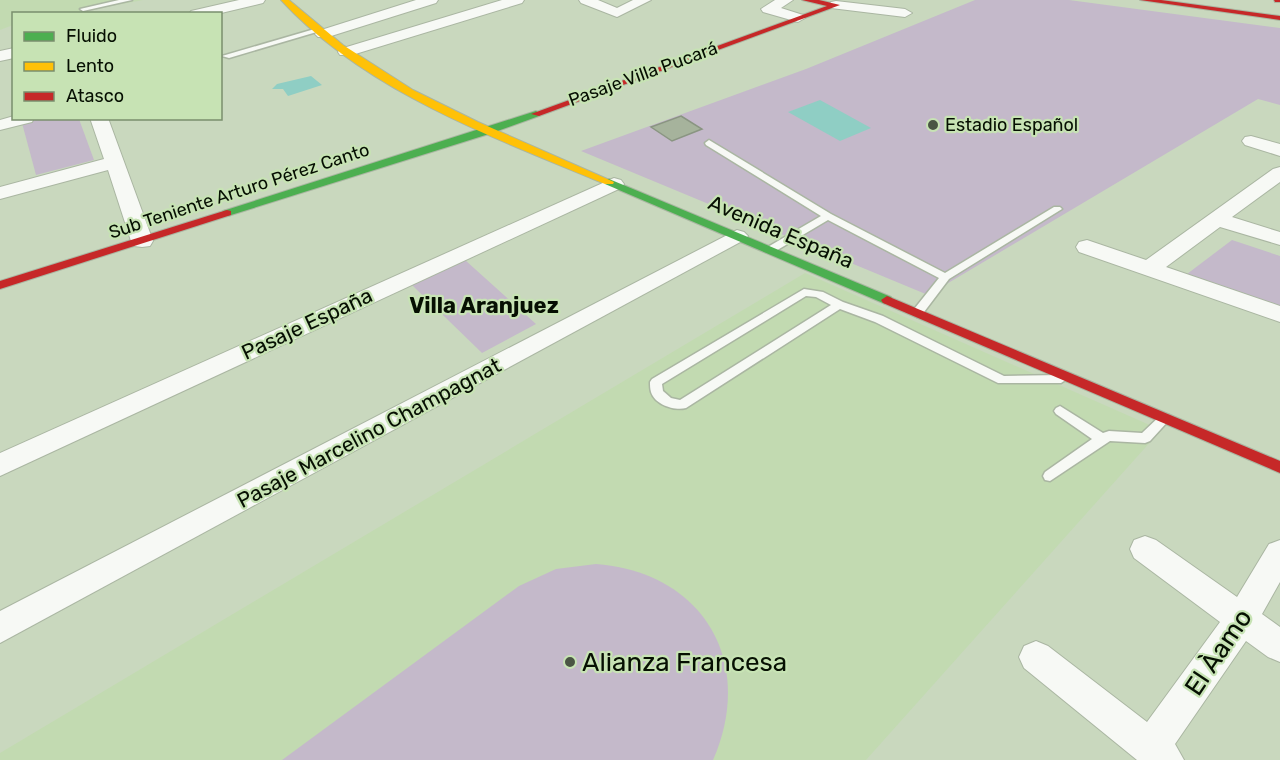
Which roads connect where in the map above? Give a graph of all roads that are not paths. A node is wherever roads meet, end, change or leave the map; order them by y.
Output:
1 (129, 0) edge
2 (258, 0) edge
3 (285, 0) edge
4 (430, 0) edge
5 (517, 0) edge
6 (586, 0) edge
7 (644, 0) edge
8 (786, 0) edge
9 (806, 0) edge
10 (1144, 0) edge
11 (1195, 0) edge
12 (836, 5) junction
13 (82, 9) dead end
14 (1280, 11) edge
15 (205, 12) edge
16 (905, 13) dead end
17 (798, 18) junction
18 (1280, 18) edge
19 (321, 32) junction
20 (346, 52) junction
21 (226, 56) dead end
22 (19, 120) edge
23 (100, 120) edge
24 (0, 125) edge
25 (489, 131) junction
26 (1251, 141) dead end
27 (709, 143) dead end
28 (1280, 150) edge
29 (114, 162) junction
30 (1280, 173) edge
31 (614, 184) junction
32 (0, 193) edge
33 (1057, 209) dead end
34 (828, 216) junction
35 (1216, 219) junction
36 (737, 236) junction
37 (1280, 240) edge
38 (142, 241) junction
39 (1088, 247) dead end
40 (770, 250) junction
41 (1150, 267) junction
42 (945, 277) junction
43 (0, 285) edge
44 (839, 304) junction
45 (916, 313) junction
46 (1280, 314) edge
47 (1070, 378) junction
48 (1060, 411) dead end
49 (1165, 418) junction
50 (1102, 439) junction
51 (0, 465) edge
52 (1280, 467) edge
53 (1050, 476) dead end
54 (1145, 549) dead end
55 (1280, 553) edge
56 (1242, 619) junction
57 (0, 628) edge
58 (1280, 646) edge
59 (1036, 657) dead end
60 (1159, 754) edge

1 - 13 lane
2 - 15 street
3 - 19 main road, Avenida España
4 - 19 street
5 - 20 street
6 - 7 street
8 - 17 street
9 - 12 main road, Pasaje Villa Pucará
10 - 18 main road
11 - 14 main road
12 - 16 street, Pasaje Villa Pucará
12 - 17 main road, Pasaje Villa Pucará
17 - 25 main road, Pasaje Villa Pucará
19 - 20 main road, Avenida España
19 - 21 lane
20 - 25 main road, Avenida España
22 - 24 street
23 - 29 street
25 - 31 main road, Avenida España
25 - 38 main road, Sub Teniente Arturo Pérez Canto
26 - 28 street
27 - 34 lane
29 - 32 street
29 - 38 street
30 - 35 street
31 - 36 main road, Avenida España
31 - 51 street, Pasaje España
33 - 42 lane
34 - 40 lane
34 - 42 lane
35 - 37 street
35 - 41 street
36 - 40 main road, Avenida España
36 - 57 street, Pasaje Marcelino Champagnat
38 - 43 main road, Sub Teniente Arturo Pérez Canto
39 - 41 street
40 - 45 main road, Avenida España
41 - 46 street
42 - 45 lane
44 - 44 lane
44 - 47 lane
45 - 47 main road, Avenida España
47 - 49 main road, Avenida España
48 - 50 lane
49 - 50 lane
49 - 52 main road, Avenida España
50 - 53 lane
54 - 56 street
55 - 56 street, El Àamo
56 - 58 street
56 - 60 street, El Àamo
59 - 60 street

